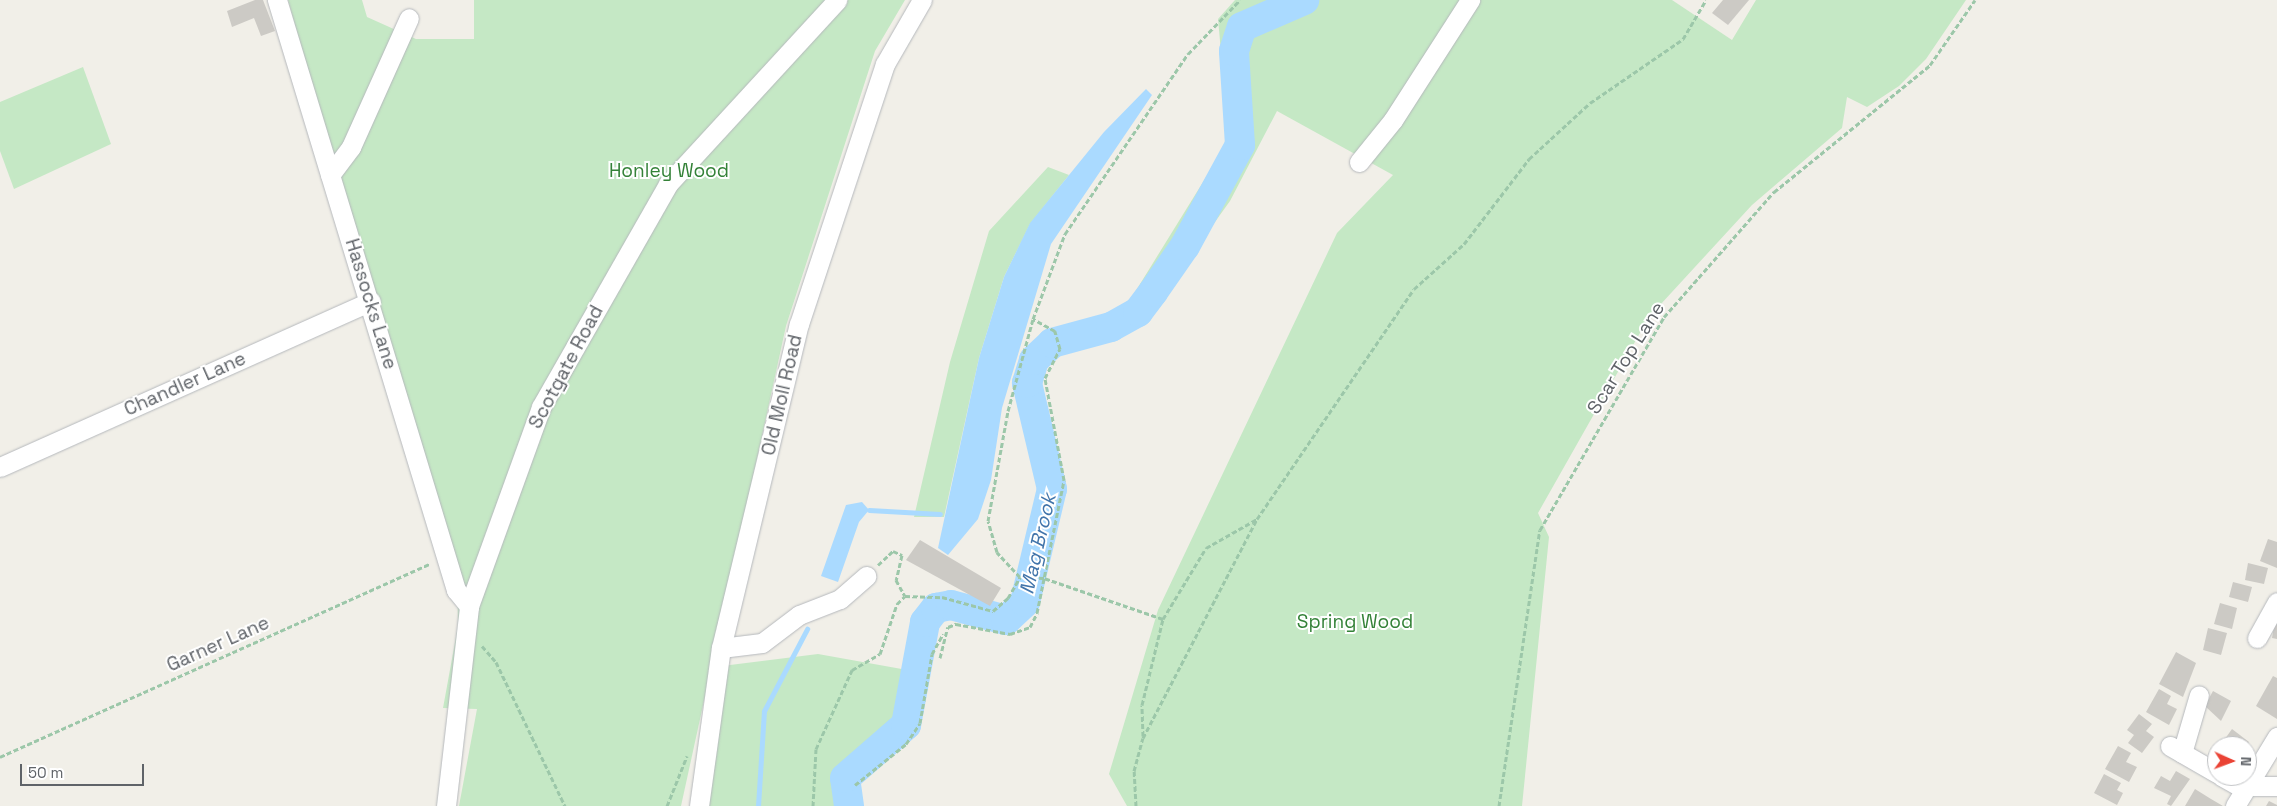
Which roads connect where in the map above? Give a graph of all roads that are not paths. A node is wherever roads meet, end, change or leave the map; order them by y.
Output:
1 (277, 0) edge
2 (837, 0) edge
3 (922, 0) edge
4 (1470, 0) edge
5 (409, 18) dead end
6 (1359, 162) dead end
7 (330, 175) junction
8 (371, 301) junction
9 (0, 467) edge
10 (866, 576) road end
11 (2277, 602) edge
12 (469, 606) junction
13 (2257, 638) dead end
14 (721, 648) junction
15 (2199, 695) dead end
16 (2277, 736) edge
17 (2207, 768) edge
18 (2257, 769) edge
19 (2247, 786) edge
20 (2257, 786) edge
21 (2277, 786) edge
22 (446, 806) edge
23 (699, 806) edge
24 (2235, 806) edge

1 - 7 street, Hassocks Lane
2 - 12 street, Scotgate Road
3 - 14 street, Old Moll Road
4 - 6 street
5 - 7 street
7 - 8 street, Hassocks Lane
8 - 9 street, Chandler Lane
8 - 12 street, Hassocks Lane
10 - 14 street
11 - 13 street
12 - 22 street, Scotgate Road
14 - 23 street, Old Moll Road
15 - 17 street
16 - 18 street
19 - 24 street
20 - 21 street

